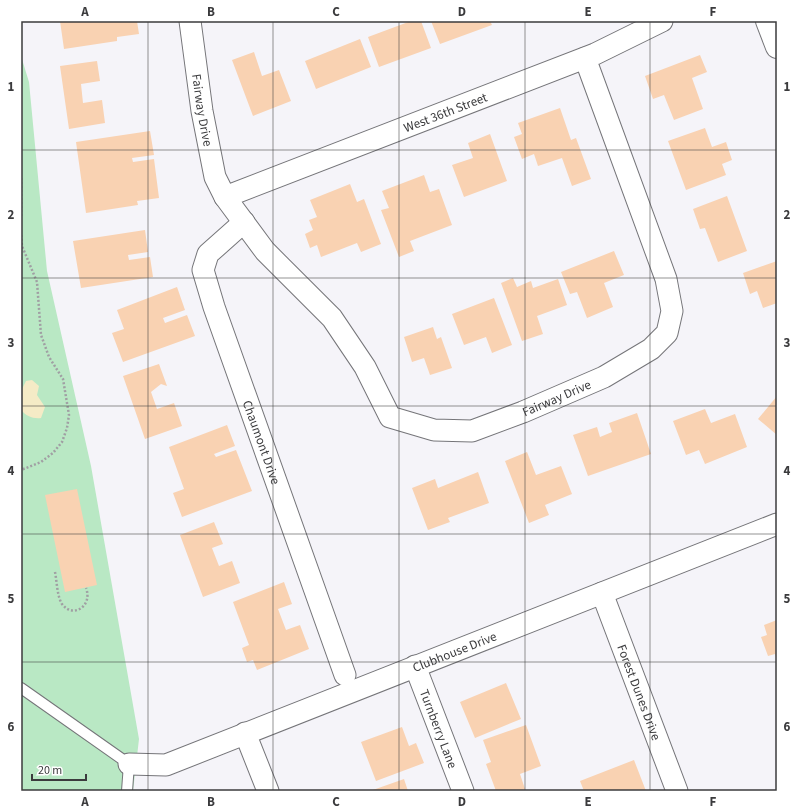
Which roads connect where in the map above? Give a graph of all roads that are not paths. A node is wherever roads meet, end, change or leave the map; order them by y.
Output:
1 (190, 21) edge
2 (662, 21) edge
3 (767, 21) edge
4 (777, 47) edge
5 (585, 58) junction
6 (225, 197) junction
7 (244, 222) junction
8 (777, 524) edge
9 (602, 593) junction
10 (415, 666) junction
11 (345, 675) dead end
12 (21, 688) edge
13 (245, 734) junction
14 (129, 764) junction
15 (127, 791) edge
16 (268, 791) edge
17 (463, 791) edge
18 (677, 791) edge

1 - 6 street, Fairway Drive
2 - 5 street, West 36th Street
3 - 4 street
5 - 6 street, West 36th Street
5 - 7 street, Fairway Drive
6 - 7 street, Fairway Drive
7 - 11 street, Chaumont Drive
8 - 9 street, Clubhouse Drive
9 - 10 street, Clubhouse Drive
9 - 18 street, Forest Dunes Drive
10 - 13 street, Clubhouse Drive
10 - 17 street, Turnberry Lane
12 - 14 lane
13 - 14 street, Clubhouse Drive
13 - 16 street
14 - 15 lane

